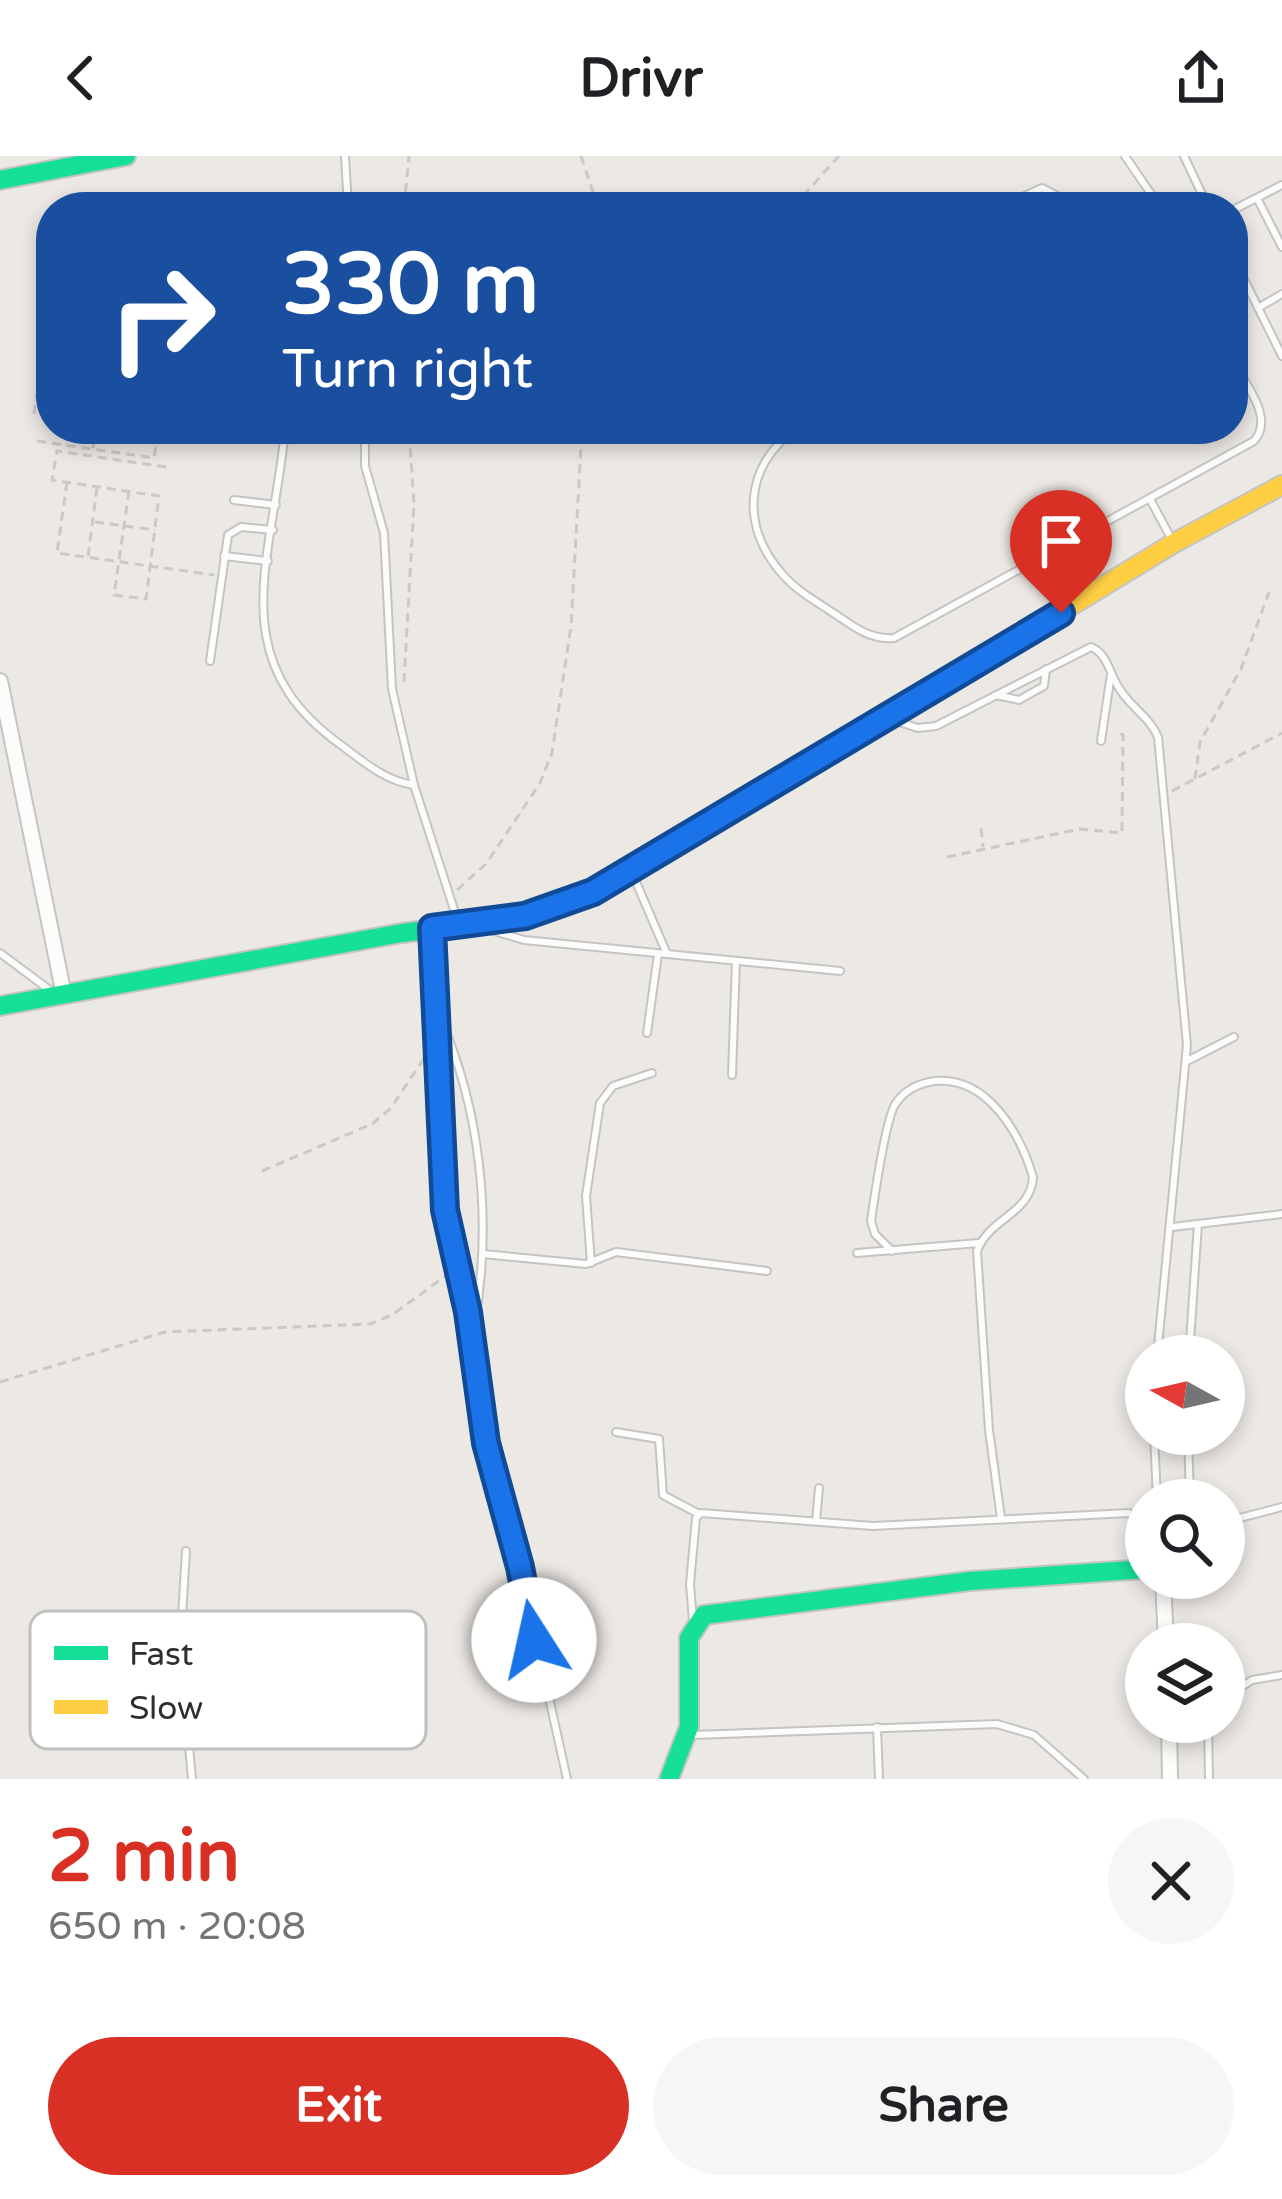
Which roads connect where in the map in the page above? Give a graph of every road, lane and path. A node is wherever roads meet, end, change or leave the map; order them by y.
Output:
1 (125, 156) edge
2 (345, 156) edge
3 (409, 156) edge
4 (581, 156) edge
5 (838, 156) edge
6 (1125, 156) edge
7 (1184, 156) edge
8 (0, 180) edge
9 (1282, 185) edge
10 (347, 192) edge
11 (405, 192) edge
12 (593, 192) edge
13 (806, 192) edge
14 (1150, 192) edge
15 (1201, 192) edge
16 (1257, 197) junction
17 (1248, 202) edge
18 (1282, 247) edge
19 (1248, 287) edge
20 (1282, 294) edge
21 (1258, 308) junction
22 (1282, 356) edge
23 (1248, 395) edge
24 (36, 400) edge
25 (34, 414) dead end
26 (1248, 443) edge
27 (59, 444) edge
28 (94, 444) edge
29 (156, 444) edge
30 (283, 444) edge
31 (365, 444) edge
32 (411, 444) edge
33 (581, 444) edge
34 (777, 444) edge
35 (1246, 444) edge
36 (93, 449) junction
37 (92, 456) junction
38 (166, 467) dead end
39 (67, 482) junction
40 (1282, 485) edge
41 (98, 487) junction
42 (129, 491) junction
43 (234, 500) dead end
44 (1151, 501) junction
45 (276, 505) junction
46 (93, 521) junction
47 (124, 526) junction
48 (154, 530) junction
49 (273, 530) junction
50 (1174, 543) junction
51 (224, 556) junction
52 (88, 558) junction
53 (268, 561) junction
54 (119, 562) junction
55 (150, 566) junction
56 (222, 576) junction
57 (1269, 592) dead end
58 (211, 661) dead end
59 (1046, 669) junction
60 (1111, 673) junction
61 (0, 681) edge
62 (403, 688) dead end
63 (996, 695) junction
64 (885, 716) junction
65 (1104, 724) junction
66 (1282, 733) edge
67 (1101, 741) dead end
68 (1195, 779) junction
69 (414, 785) junction
70 (1165, 795) junction
71 (981, 828) dead end
72 (983, 849) junction
73 (947, 857) dead end
74 (631, 871) junction
75 (450, 894) junction
76 (467, 924) junction
77 (432, 928) junction
78 (0, 953) edge
79 (663, 953) junction
80 (736, 961) junction
81 (840, 971) dead end
82 (60, 995) junction
83 (434, 1005) junction
84 (0, 1006) edge
85 (647, 1033) dead end
86 (1234, 1037) dead end
87 (436, 1047) junction
88 (1187, 1061) junction
89 (652, 1073) dead end
90 (732, 1075) dead end
91 (262, 1172) dead end
92 (1282, 1214) edge
93 (1198, 1224) junction
94 (1171, 1227) junction
95 (980, 1244) junction
96 (892, 1251) junction
97 (857, 1253) dead end
98 (483, 1254) junction
99 (591, 1263) junction
100 (458, 1269) junction
101 (767, 1271) dead end
102 (1159, 1335) edge
103 (1190, 1335) edge
104 (472, 1336) junction
105 (0, 1382) edge
106 (616, 1432) dead end
107 (819, 1488) dead end
108 (1282, 1507) edge
109 (1125, 1513) edge
110 (699, 1514) junction
111 (1245, 1517) edge
112 (1001, 1518) junction
113 (816, 1521) junction
114 (186, 1551) dead end
115 (1125, 1570) edge
116 (182, 1611) edge
117 (694, 1624) junction
118 (1282, 1676) edge
119 (1245, 1684) edge
120 (877, 1727) junction
121 (690, 1735) junction
122 (1169, 1743) edge
123 (1208, 1743) edge
124 (189, 1749) edge
125 (1074, 1774) edge
126 (192, 1779) edge
127 (567, 1779) edge
128 (669, 1779) edge
129 (879, 1779) edge
130 (1084, 1779) edge
131 (1170, 1779) edge
132 (1209, 1779) edge

1 - 8 street
2 - 10 lane
3 - 11 path
4 - 12 path
5 - 13 path
6 - 14 lane
7 - 15 lane
9 - 16 lane
16 - 17 lane
16 - 18 lane
19 - 21 lane
20 - 21 lane
21 - 22 lane
23 - 26 lane
24 - 25 path
27 - 36 path
28 - 36 path
29 - 36 path
30 - 45 lane
31 - 69 lane
32 - 62 path
33 - 75 path
34 - 44 lane
35 - 44 lane
36 - 37 path
37 - 38 path
37 - 39 path
39 - 41 path
39 - 52 path
40 - 50 street
41 - 42 path
41 - 46 path
42 - 47 path
42 - 48 path
43 - 45 lane
44 - 50 lane
45 - 49 lane
46 - 47 path
46 - 52 path
47 - 48 path
47 - 54 path
48 - 55 path
49 - 51 lane
49 - 53 lane
50 - 64 street
51 - 53 lane
51 - 56 lane
52 - 54 path
53 - 69 lane
54 - 55 path
54 - 55 path
55 - 56 path
56 - 58 lane
57 - 68 path
59 - 60 lane
59 - 63 lane
59 - 63 lane
60 - 65 lane
60 - 70 lane
61 - 82 street
63 - 64 lane
64 - 74 street
65 - 67 lane
65 - 72 path
66 - 68 path
68 - 70 path
69 - 75 lane
70 - 88 lane
71 - 72 path
72 - 73 path
74 - 76 street
74 - 79 lane
75 - 76 lane
76 - 77 street
76 - 79 lane
77 - 82 street
77 - 83 lane
78 - 82 lane
79 - 80 lane
79 - 85 lane
80 - 81 lane
80 - 90 lane
82 - 84 street
83 - 87 lane
83 - 98 lane
86 - 88 lane
87 - 91 path
87 - 100 lane
88 - 94 lane
89 - 99 lane
92 - 93 lane
93 - 94 lane
93 - 103 lane
94 - 102 lane
95 - 96 lane
95 - 96 lane
95 - 112 lane
96 - 97 lane
98 - 99 lane
98 - 104 lane
99 - 101 lane
100 - 104 lane
100 - 105 path
104 - 127 lane
106 - 110 lane
107 - 113 lane
108 - 111 lane
109 - 112 lane
110 - 113 lane
110 - 117 lane
112 - 113 lane
114 - 116 lane
115 - 117 street
117 - 121 street
118 - 119 lane
120 - 121 lane
120 - 125 lane
120 - 129 lane
121 - 128 street
122 - 131 street
123 - 132 lane
124 - 126 lane
125 - 130 lane

